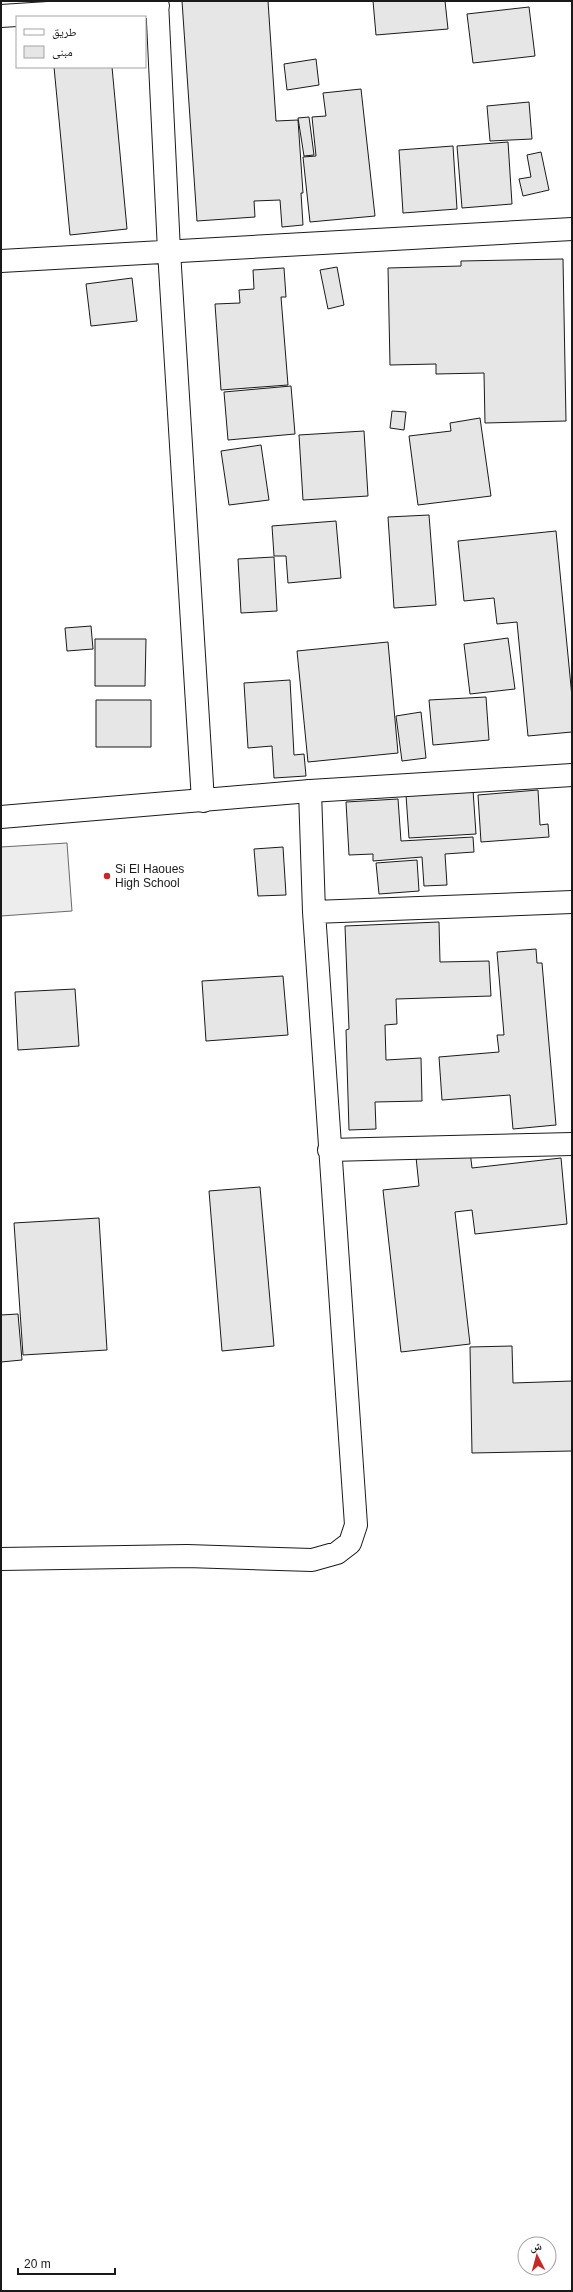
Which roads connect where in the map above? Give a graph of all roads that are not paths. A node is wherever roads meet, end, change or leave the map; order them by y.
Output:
1 (157, 3) edge
2 (1, 16) edge
3 (572, 229) edge
4 (169, 251) junction
5 (1, 261) edge
6 (572, 775) edge
7 (310, 791) junction
8 (203, 801) junction
9 (1, 817) edge
10 (572, 902) edge
11 (314, 912) junction
12 (572, 1144) edge
13 (329, 1150) junction
14 (1, 1558) edge

1 - 2 street
1 - 4 street
3 - 4 street
4 - 5 street
4 - 8 street
6 - 7 street
7 - 8 street
7 - 11 street
8 - 9 street
10 - 11 street
11 - 13 street
12 - 13 street
13 - 14 street

